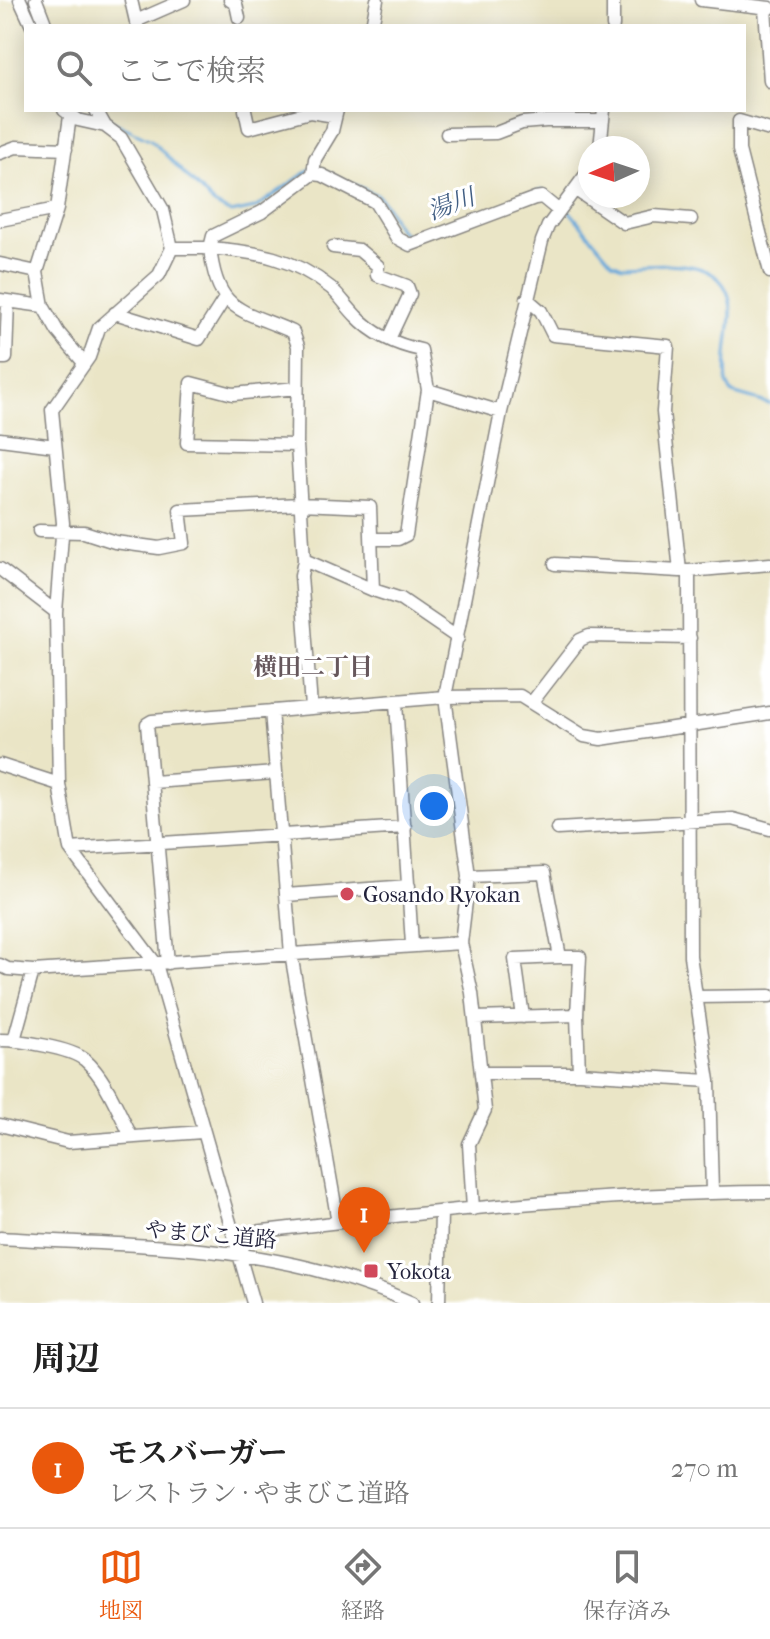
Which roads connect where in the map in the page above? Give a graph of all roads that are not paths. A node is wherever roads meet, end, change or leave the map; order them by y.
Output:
1 (20, 0) edge
2 (36, 0) edge
3 (131, 0) edge
4 (184, 0) edge
5 (230, 0) edge
6 (377, 0) edge
7 (613, 0) edge
8 (701, 0) edge
9 (768, 8) edge
10 (239, 18) dead end
11 (136, 23) edge
12 (31, 24) edge
13 (45, 24) edge
14 (372, 24) edge
15 (613, 24) edge
16 (770, 81) edge
17 (97, 112) edge
18 (245, 112) edge
19 (310, 112) edge
20 (310, 112) edge
21 (67, 113) edge
22 (336, 113) edge
23 (604, 116) edge
24 (105, 126) junction
25 (770, 130) edge
26 (447, 134) dead end
27 (602, 136) edge
28 (66, 149) junction
29 (0, 153) edge
30 (313, 174) junction
31 (578, 187) edge
32 (576, 190) junction
33 (57, 209) junction
34 (559, 211) junction
35 (691, 219) dead end
36 (0, 220) edge
37 (333, 247) dead end
38 (172, 248) junction
39 (210, 248) junction
40 (0, 264) edge
41 (769, 266) edge
42 (37, 272) junction
43 (225, 298) junction
44 (527, 299) junction
45 (4, 301) edge
46 (43, 306) junction
47 (115, 313) junction
48 (389, 339) junction
49 (0, 358) edge
50 (84, 363) junction
51 (297, 388) junction
52 (428, 390) junction
53 (501, 412) junction
54 (0, 439) edge
55 (297, 445) junction
56 (55, 446) junction
57 (300, 504) junction
58 (39, 531) dead end
59 (63, 531) junction
60 (372, 539) junction
61 (304, 560) junction
62 (555, 564) dead end
63 (770, 564) edge
64 (0, 569) edge
65 (684, 571) junction
66 (373, 590) junction
67 (56, 612) junction
68 (458, 638) junction
69 (690, 638) junction
70 (445, 697) junction
71 (533, 701) junction
72 (396, 703) junction
73 (311, 707) junction
74 (271, 711) junction
75 (770, 713) edge
76 (689, 725) junction
77 (0, 765) edge
78 (275, 773) junction
79 (153, 782) junction
80 (59, 784) junction
81 (689, 821) junction
82 (405, 827) junction
83 (557, 829) dead end
84 (770, 829) edge
85 (280, 836) junction
86 (157, 842) junction
87 (70, 849) junction
88 (469, 876) junction
89 (409, 886) junction
90 (286, 895) junction
91 (461, 943) junction
92 (412, 944) junction
93 (291, 954) junction
94 (560, 957) junction
95 (162, 964) junction
96 (0, 965) edge
97 (33, 971) junction
98 (770, 996) edge
99 (696, 997) junction
100 (577, 1015) junction
101 (523, 1017) junction
102 (475, 1018) junction
103 (7, 1040) edge
104 (482, 1073) junction
105 (579, 1073) junction
106 (709, 1081) junction
107 (0, 1125) edge
108 (202, 1132) junction
109 (131, 1136) junction
110 (712, 1192) junction
111 (770, 1192) edge
112 (473, 1209) junction
113 (441, 1212) junction
114 (338, 1222) junction
115 (0, 1238) edge
116 (238, 1253) junction
117 (253, 1303) edge
118 (412, 1303) edge
119 (439, 1303) edge

1 - 12 street
2 - 13 street
3 - 11 street
4 - 11 street
5 - 10 street
6 - 14 street
7 - 15 street
8 - 9 street
9 - 16 street
17 - 24 street
18 - 20 street
19 - 22 street
21 - 24 street
21 - 28 street
22 - 30 street
23 - 26 street
23 - 27 street
24 - 38 street
25 - 41 street
28 - 29 street
28 - 33 street
30 - 34 street
30 - 39 street
31 - 32 street
32 - 34 street
32 - 35 street
33 - 36 street
33 - 42 street
34 - 44 street
37 - 48 street
38 - 39 street
38 - 47 street
39 - 43 street
39 - 48 street
40 - 42 street
42 - 46 street
43 - 47 street
43 - 51 street
44 - 53 street
44 - 65 street
45 - 46 street
45 - 49 street
46 - 50 street
47 - 50 street
48 - 52 street
50 - 56 street
51 - 55 street
51 - 55 street
52 - 53 street
52 - 60 street
53 - 68 street
54 - 56 street
55 - 57 street
56 - 59 street
57 - 59 street
57 - 60 street
57 - 61 street
58 - 59 street
59 - 67 street
60 - 66 street
61 - 66 street
61 - 73 street
62 - 65 street
63 - 65 street
64 - 67 street
65 - 69 street
66 - 68 street
67 - 80 street
68 - 70 street
69 - 71 street
69 - 76 street
70 - 71 street
70 - 72 street
70 - 88 street
71 - 76 street
72 - 73 street
72 - 82 street
73 - 74 street
74 - 78 street
74 - 79 street
75 - 76 street
76 - 81 street
77 - 80 street
78 - 79 street
78 - 85 street
79 - 86 street
80 - 87 street
81 - 83 street
81 - 84 street
81 - 99 street
82 - 85 street
82 - 89 street
85 - 86 street
85 - 90 street
86 - 87 street
86 - 95 street
87 - 95 street
88 - 91 street
88 - 94 street
89 - 90 street
89 - 92 street
90 - 93 street
91 - 92 street
91 - 102 street
92 - 93 street
93 - 95 street
93 - 114 street
94 - 100 street
94 - 101 street
95 - 97 street
95 - 108 street
96 - 97 street
97 - 103 street
98 - 99 street
99 - 106 street
100 - 101 street
100 - 105 street
101 - 102 street
102 - 104 street
103 - 109 street
104 - 105 street
104 - 112 street
105 - 106 street
106 - 110 street
107 - 109 street
108 - 109 street
108 - 116 street
110 - 111 street
110 - 112 street
112 - 113 street
113 - 114 street
113 - 119 street
114 - 116 street
115 - 116 street, やまびこ道路
116 - 117 street
116 - 118 street, やまびこ道路

